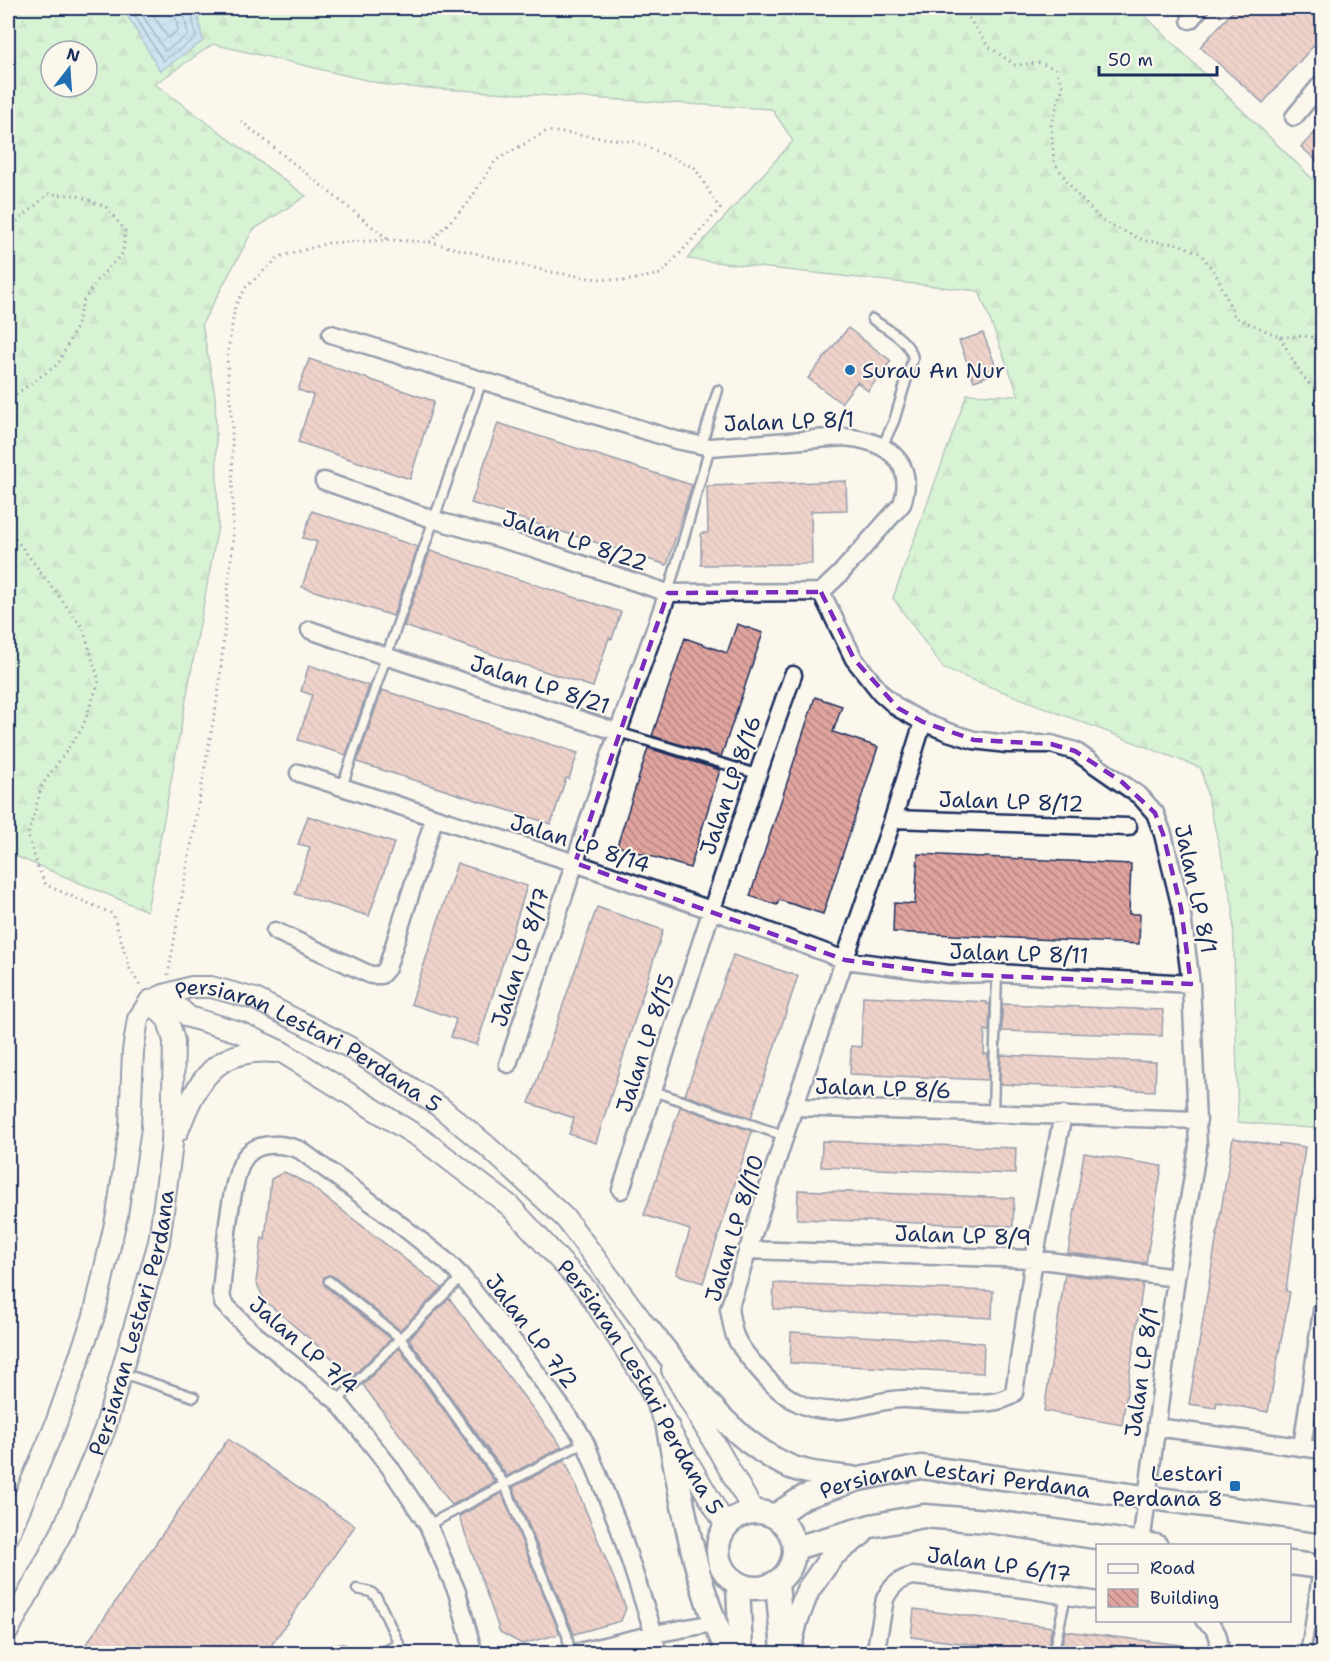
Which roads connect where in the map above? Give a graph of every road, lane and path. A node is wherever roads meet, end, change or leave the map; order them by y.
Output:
1 (962, 8) edge
2 (1323, 83) edge
3 (1294, 117) dead end
4 (241, 121) dead end
5 (8, 230) edge
6 (389, 240) junction
7 (430, 242) junction
8 (872, 319) dead end
9 (331, 334) dead end
10 (1280, 337) junction
11 (1323, 339) edge
12 (482, 380) junction
13 (718, 390) dead end
14 (1323, 394) edge
15 (8, 400) edge
16 (705, 446) junction
17 (883, 446) junction
18 (324, 481) dead end
19 (435, 520) junction
20 (8, 530) edge
21 (821, 592) junction
22 (668, 593) junction
23 (310, 630) dead end
24 (385, 656) junction
25 (793, 675) dead end
26 (923, 722) junction
27 (618, 732) junction
28 (299, 773) dead end
29 (757, 774) junction
30 (342, 787) junction
31 (434, 819) junction
32 (893, 819) junction
33 (1128, 827) dead end
34 (574, 863) junction
35 (711, 910) junction
36 (276, 931) dead end
37 (845, 960) junction
38 (997, 973) junction
39 (1191, 984) junction
40 (157, 998) junction
41 (282, 1052) junction
42 (508, 1064) dead end
43 (653, 1091) junction
44 (794, 1107) junction
45 (993, 1113) junction
46 (1063, 1115) junction
47 (1198, 1120) junction
48 (785, 1136) junction
49 (172, 1144) junction
50 (249, 1152) joint
51 (621, 1190) dead end
52 (747, 1250) junction
53 (1034, 1259) junction
54 (462, 1277) junction
55 (1176, 1278) junction
56 (329, 1281) dead end
57 (1323, 1311) edge
58 (648, 1329) junction
59 (400, 1338) junction
60 (122, 1372) junction
61 (194, 1397) dead end
62 (337, 1401) junction
63 (1156, 1427) junction
64 (668, 1428) junction
65 (585, 1442) junction
66 (1302, 1447) junction
67 (1323, 1450) edge
68 (859, 1479) junction
69 (505, 1485) junction
70 (1146, 1497) junction
71 (764, 1514) junction
72 (1323, 1521) edge
73 (428, 1525) junction
74 (726, 1526) junction
75 (872, 1526) junction
76 (8, 1536) edge
77 (1148, 1544) edge
78 (795, 1548) junction
79 (1291, 1563) edge
80 (1321, 1567) edge
81 (777, 1583) junction
82 (738, 1584) junction
83 (357, 1590) dead end
84 (1066, 1596) junction
85 (1096, 1601) edge
86 (1207, 1622) edge
87 (714, 1623) junction
88 (1310, 1624) junction
89 (1323, 1626) edge
90 (8, 1631) edge
91 (654, 1634) junction
92 (399, 1644) junction
93 (875, 1652) edge
94 (331, 1653) edge
95 (356, 1653) edge
96 (379, 1653) edge
97 (404, 1653) edge
98 (474, 1653) edge
99 (570, 1653) edge
100 (657, 1653) edge
101 (729, 1653) edge
102 (741, 1653) edge
103 (783, 1653) edge
104 (788, 1653) edge
105 (903, 1653) edge
106 (1053, 1653) edge
107 (1218, 1653) edge
108 (1305, 1653) edge

1 - 10 path
2 - 3 street
4 - 6 path
5 - 15 path
6 - 7 path
6 - 40 path
7 - 7 path
8 - 17 lane
9 - 12 street, Jalan LP 8/1
10 - 11 path
10 - 14 path
12 - 16 street, Jalan LP 8/1
12 - 19 lane
13 - 16 lane
16 - 17 street, Jalan LP 8/1
16 - 22 lane
17 - 21 street, Jalan LP 8/1
18 - 19 street, Jalan LP 8/22
19 - 22 street, Jalan LP 8/22
19 - 24 lane
20 - 40 path
21 - 22 street, Jalan LP 8/22
21 - 26 street, Jalan LP 8/1
22 - 27 street, Jalan LP 8/17
23 - 24 street, Jalan LP 8/21
24 - 27 street, Jalan LP 8/21
24 - 30 lane
25 - 29 street, Jalan LP 8/16
26 - 32 street, Jalan LP 8/6
26 - 39 street, Jalan LP 8/1
27 - 29 lane, Jalan LP 8/21
27 - 34 street, Jalan LP 8/17
28 - 30 street, Jalan LP 8/14
29 - 35 street, Jalan LP 8/16
30 - 31 street, Jalan LP 8/14
31 - 34 street, Jalan LP 8/14
31 - 36 street
32 - 33 street, Jalan LP 8/12
32 - 37 street, Jalan LP 8/6
34 - 35 street, Jalan LP 8/14
34 - 42 street, Jalan LP 8/17
35 - 37 street, Jalan LP 8/14
35 - 43 street, Jalan LP 8/15
37 - 38 street, Jalan LP 8/11
37 - 44 street, Jalan LP 8/6
38 - 39 street, Jalan LP 8/11
38 - 45 lane
39 - 47 street, Jalan LP 8/1
40 - 41 street, Persiaran Lestari Perdana 5
40 - 49 street, Persiaran Lestari Perdana
40 - 58 street, Persiaran Lestari Perdana 5
40 - 76 street, Persiaran Lestari Perdana
41 - 49 street
41 - 64 street, Persiaran Lestari Perdana 5
43 - 48 lane
43 - 51 street, Jalan LP 8/15
44 - 45 street, Jalan LP 8/6
44 - 48 street, Jalan LP 8//10
45 - 46 street, Jalan LP 8/6
46 - 47 street, Jalan LP 8/6
46 - 53 street
47 - 55 street, Jalan LP 8/1
48 - 52 street, Jalan LP 8//10
49 - 60 street, Persiaran Lestari Perdana
50 - 54 street, Jalan LP 7/2
50 - 62 street, Jalan LP 7/4
52 - 53 street, Jalan LP 8/9
52 - 53 street, Jalan LP 8//10
53 - 55 street, Jalan LP 8/9
54 - 59 lane
54 - 65 street, Jalan LP 7/2
55 - 63 street, Jalan LP 8/1
56 - 59 lane
57 - 66 street
58 - 68 main road
58 - 71 street, Persiaran Lestari Perdana 5
59 - 62 lane
59 - 69 lane
60 - 61 lane
60 - 90 street, Persiaran Lestari Perdana
62 - 73 street, Jalan LP 7/4
63 - 66 street
63 - 70 street, Jalan LP 8/1
64 - 74 street, Persiaran Lestari Perdana 5
64 - 87 main road
65 - 69 lane
65 - 91 street, Jalan LP 7/2
66 - 67 street
68 - 70 main road, Persiaran Lestari Perdana
68 - 71 main road, Persiaran Lestari Perdana
69 - 73 lane
69 - 99 lane
70 - 72 main road, Persiaran Lestari Perdana
70 - 77 street, Jalan LP 8/1
71 - 74 main road, Persiaran Lestari Perdana 5
71 - 78 main road, Persiaran Lestari Perdana 5
73 - 98 street, Jalan LP 7/4
74 - 82 main road, Persiaran Lestari Perdana 5
75 - 77 main road, Persiaran Lestari Perdana
75 - 78 main road, Persiaran Lestari Perdana
75 - 104 main road
78 - 81 main road
79 - 80 main road
80 - 88 lane
81 - 82 main road
81 - 103 main road
82 - 102 main road
83 - 92 lane
84 - 85 street, Jalan LP 6/17
84 - 93 street, Jalan LP 6/17
84 - 106 lane
86 - 107 street
87 - 91 street
87 - 101 main road
88 - 89 lane
88 - 108 lane
91 - 99 street
91 - 100 street, Jalan LP 7/2
92 - 96 lane
92 - 97 lane
93 - 105 lane
94 - 95 lane

